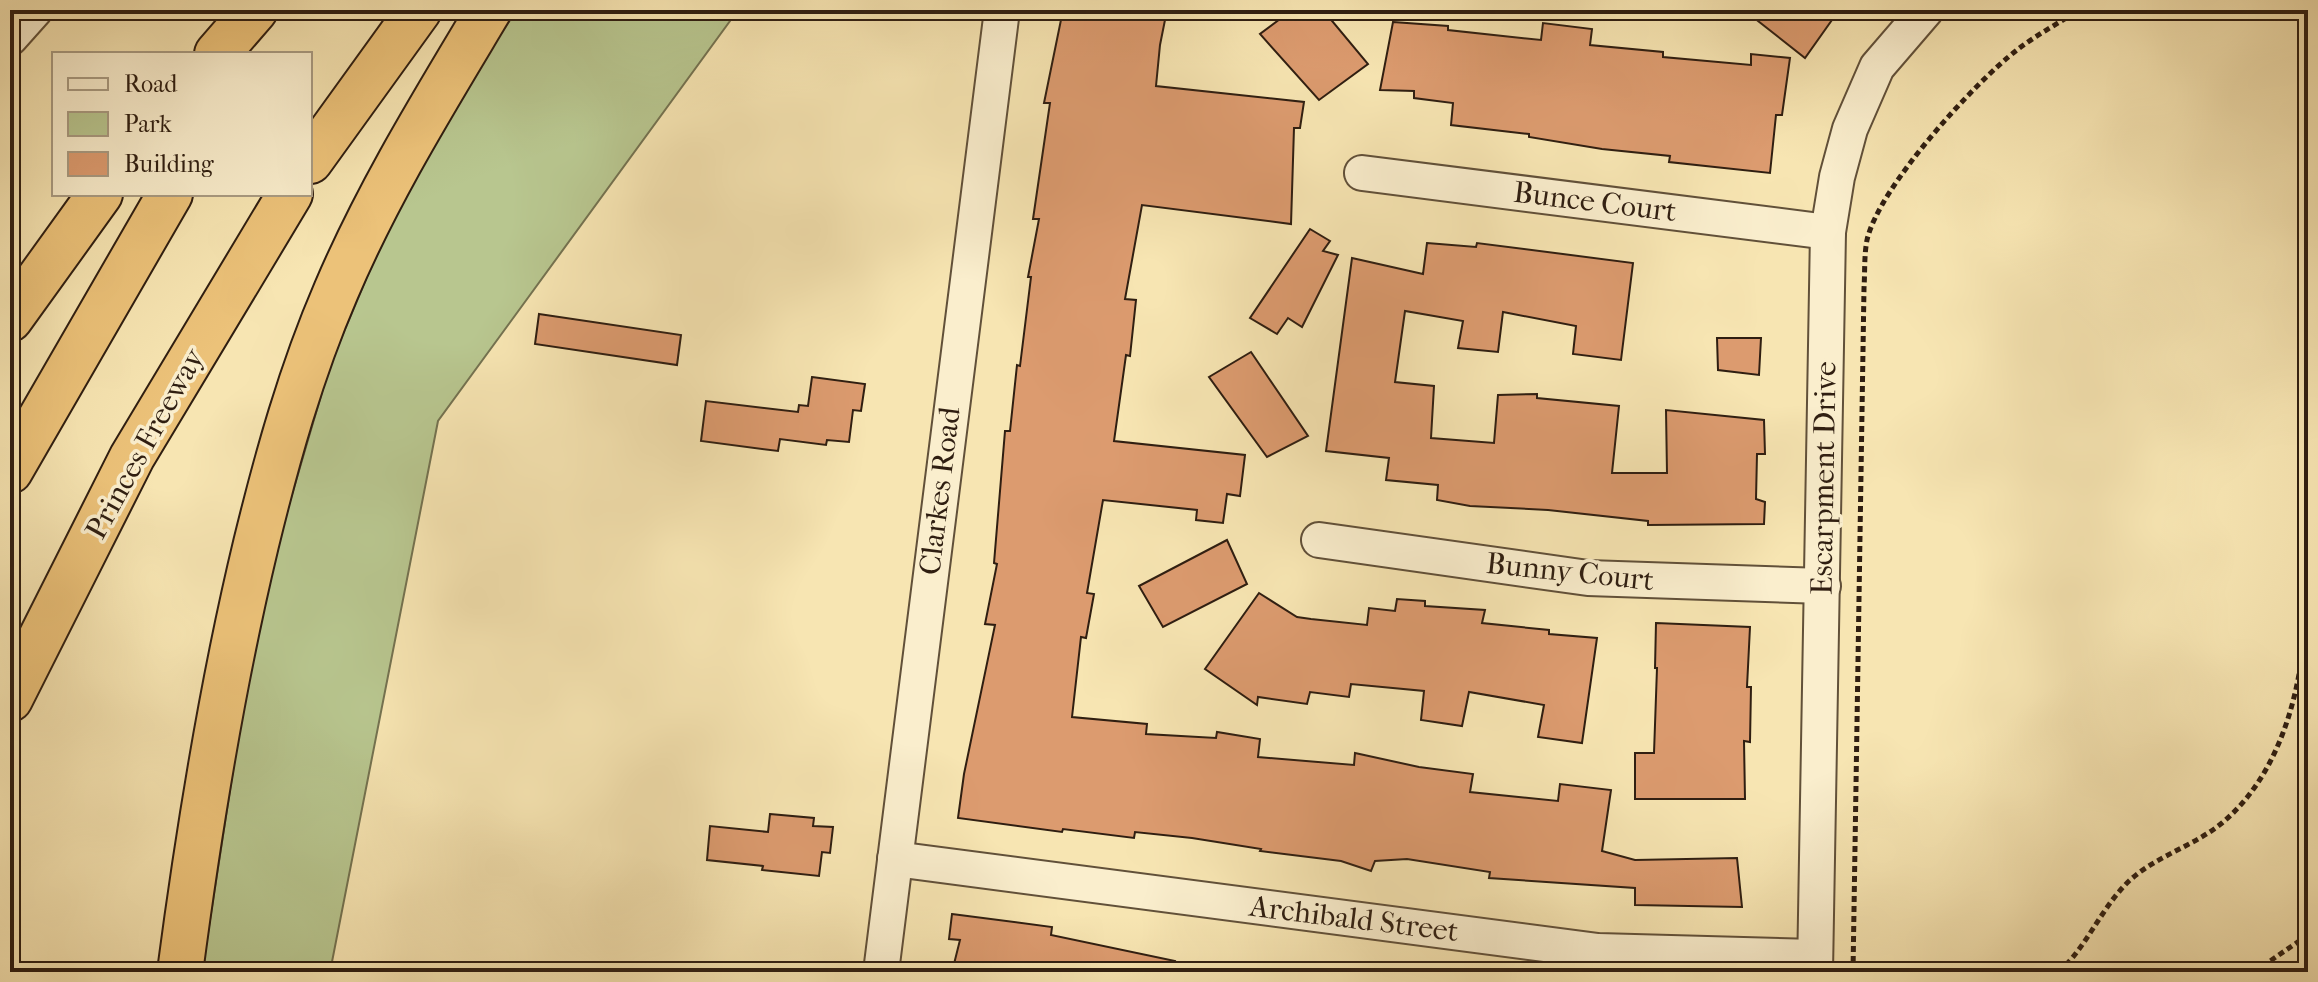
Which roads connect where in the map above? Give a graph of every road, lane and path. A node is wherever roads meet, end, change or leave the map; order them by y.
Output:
1 (35, 10) edge
2 (255, 10) edge
3 (284, 10) edge
4 (419, 10) edge
5 (489, 10) edge
6 (1002, 10) edge
7 (1926, 10) edge
8 (2079, 10) edge
9 (10, 38) edge
10 (219, 52) edge
11 (258, 52) edge
12 (312, 158) edge
13 (1362, 173) dead end
14 (99, 196) edge
15 (169, 196) edge
16 (289, 196) edge
17 (1828, 232) junction
18 (10, 319) edge
19 (10, 471) edge
20 (1319, 540) dead end
21 (2308, 554) edge
22 (1823, 586) junction
23 (10, 699) edge
24 (895, 859) junction
25 (2308, 935) edge
26 (1815, 964) edge
27 (180, 972) edge
28 (881, 972) edge
29 (1853, 972) edge
30 (2059, 972) edge
31 (2254, 972) edge

1 - 9 street
2 - 10 highway
3 - 11 highway
4 - 12 highway
5 - 27 highway
6 - 24 street, Clarkes Road
7 - 17 street, Escarpment Drive
8 - 29 path
13 - 17 street, Bunce Court
14 - 18 highway
15 - 19 highway
16 - 23 highway, Princes Freeway
17 - 22 street, Escarpment Drive
20 - 22 street, Bunny Court
21 - 30 path
22 - 26 street, Escarpment Drive
24 - 26 street, Archibald Street
24 - 28 street, Clarkes Road
25 - 31 path

